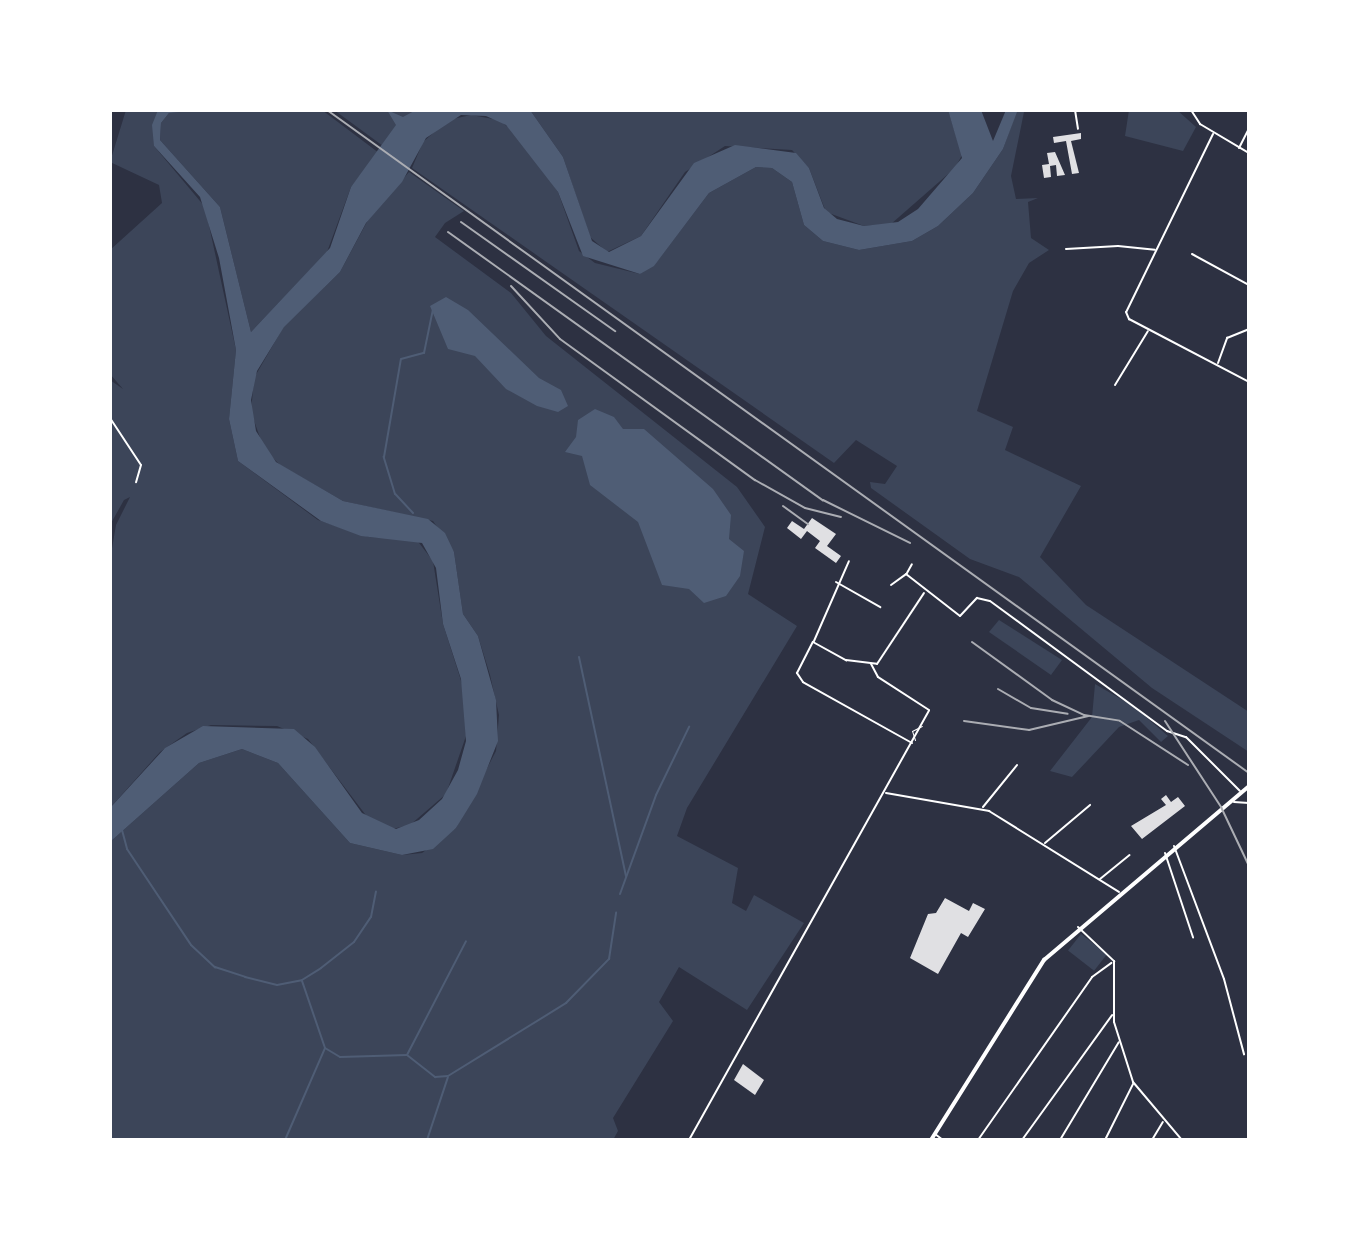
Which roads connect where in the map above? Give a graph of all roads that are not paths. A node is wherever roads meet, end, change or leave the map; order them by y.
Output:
1 (1075, 110) edge
2 (1191, 110) edge
3 (1249, 128) edge
4 (1078, 129) dead end
5 (1213, 134) junction
6 (1239, 148) junction
7 (1249, 153) edge
8 (1066, 249) dead end
9 (1156, 250) junction
10 (1192, 254) dead end
11 (1249, 285) edge
12 (1149, 329) junction
13 (1249, 329) edge
14 (1217, 365) junction
15 (1249, 382) edge
16 (1115, 385) dead end
17 (110, 418) edge
18 (136, 482) dead end
19 (849, 561) dead end
20 (912, 564) dead end
21 (906, 574) junction
22 (836, 582) junction
23 (891, 585) dead end
24 (925, 591) junction
25 (880, 607) dead end
26 (813, 642) junction
27 (871, 664) junction
28 (922, 726) junction
29 (914, 742) junction
30 (1017, 765) dead end
31 (1249, 786) edge
32 (1240, 792) junction
33 (885, 793) junction
34 (1227, 802) junction
35 (1249, 803) edge
36 (1090, 805) dead end
37 (982, 808) junction
38 (1044, 844) junction
39 (1174, 846) junction
40 (1165, 853) junction
41 (1130, 855) dead end
42 (1100, 879) junction
43 (1119, 892) junction
44 (1078, 927) junction
45 (1193, 937) dead end
46 (1114, 961) junction
47 (1113, 1013) junction
48 (1119, 1042) junction
49 (1244, 1054) dead end
50 (1133, 1082) junction
51 (1163, 1122) junction
52 (935, 1134) junction
53 (689, 1140) edge
54 (931, 1140) edge
55 (943, 1140) edge
56 (978, 1140) edge
57 (1022, 1140) edge
58 (1060, 1140) edge
59 (1105, 1140) edge
60 (1152, 1140) edge
61 (1182, 1140) edge

1 - 4 street
2 - 5 street
3 - 6 street
5 - 6 street
5 - 9 street
6 - 7 street
8 - 9 street
9 - 12 street
10 - 11 street
12 - 14 street
12 - 16 street
13 - 14 street
14 - 15 street
17 - 18 street
19 - 22 street
20 - 21 street
21 - 23 street
21 - 24 street
22 - 25 street
22 - 26 street
24 - 27 street
24 - 32 street
26 - 27 street
26 - 29 street
27 - 28 street
28 - 29 street
28 - 29 lane
29 - 33 street
30 - 37 street
31 - 32 main road
32 - 34 main road
33 - 37 street
33 - 53 street
34 - 35 street
34 - 39 main road
36 - 38 street
37 - 38 street
38 - 42 street
39 - 40 main road
39 - 49 street
40 - 43 main road
40 - 45 street
41 - 42 street
42 - 43 street
43 - 44 main road
44 - 46 street
44 - 52 main road
46 - 47 street
46 - 56 street
47 - 48 street
47 - 57 street
48 - 50 street
48 - 58 street
50 - 51 street
50 - 59 street
51 - 60 street
51 - 61 street
52 - 54 main road
52 - 55 street

